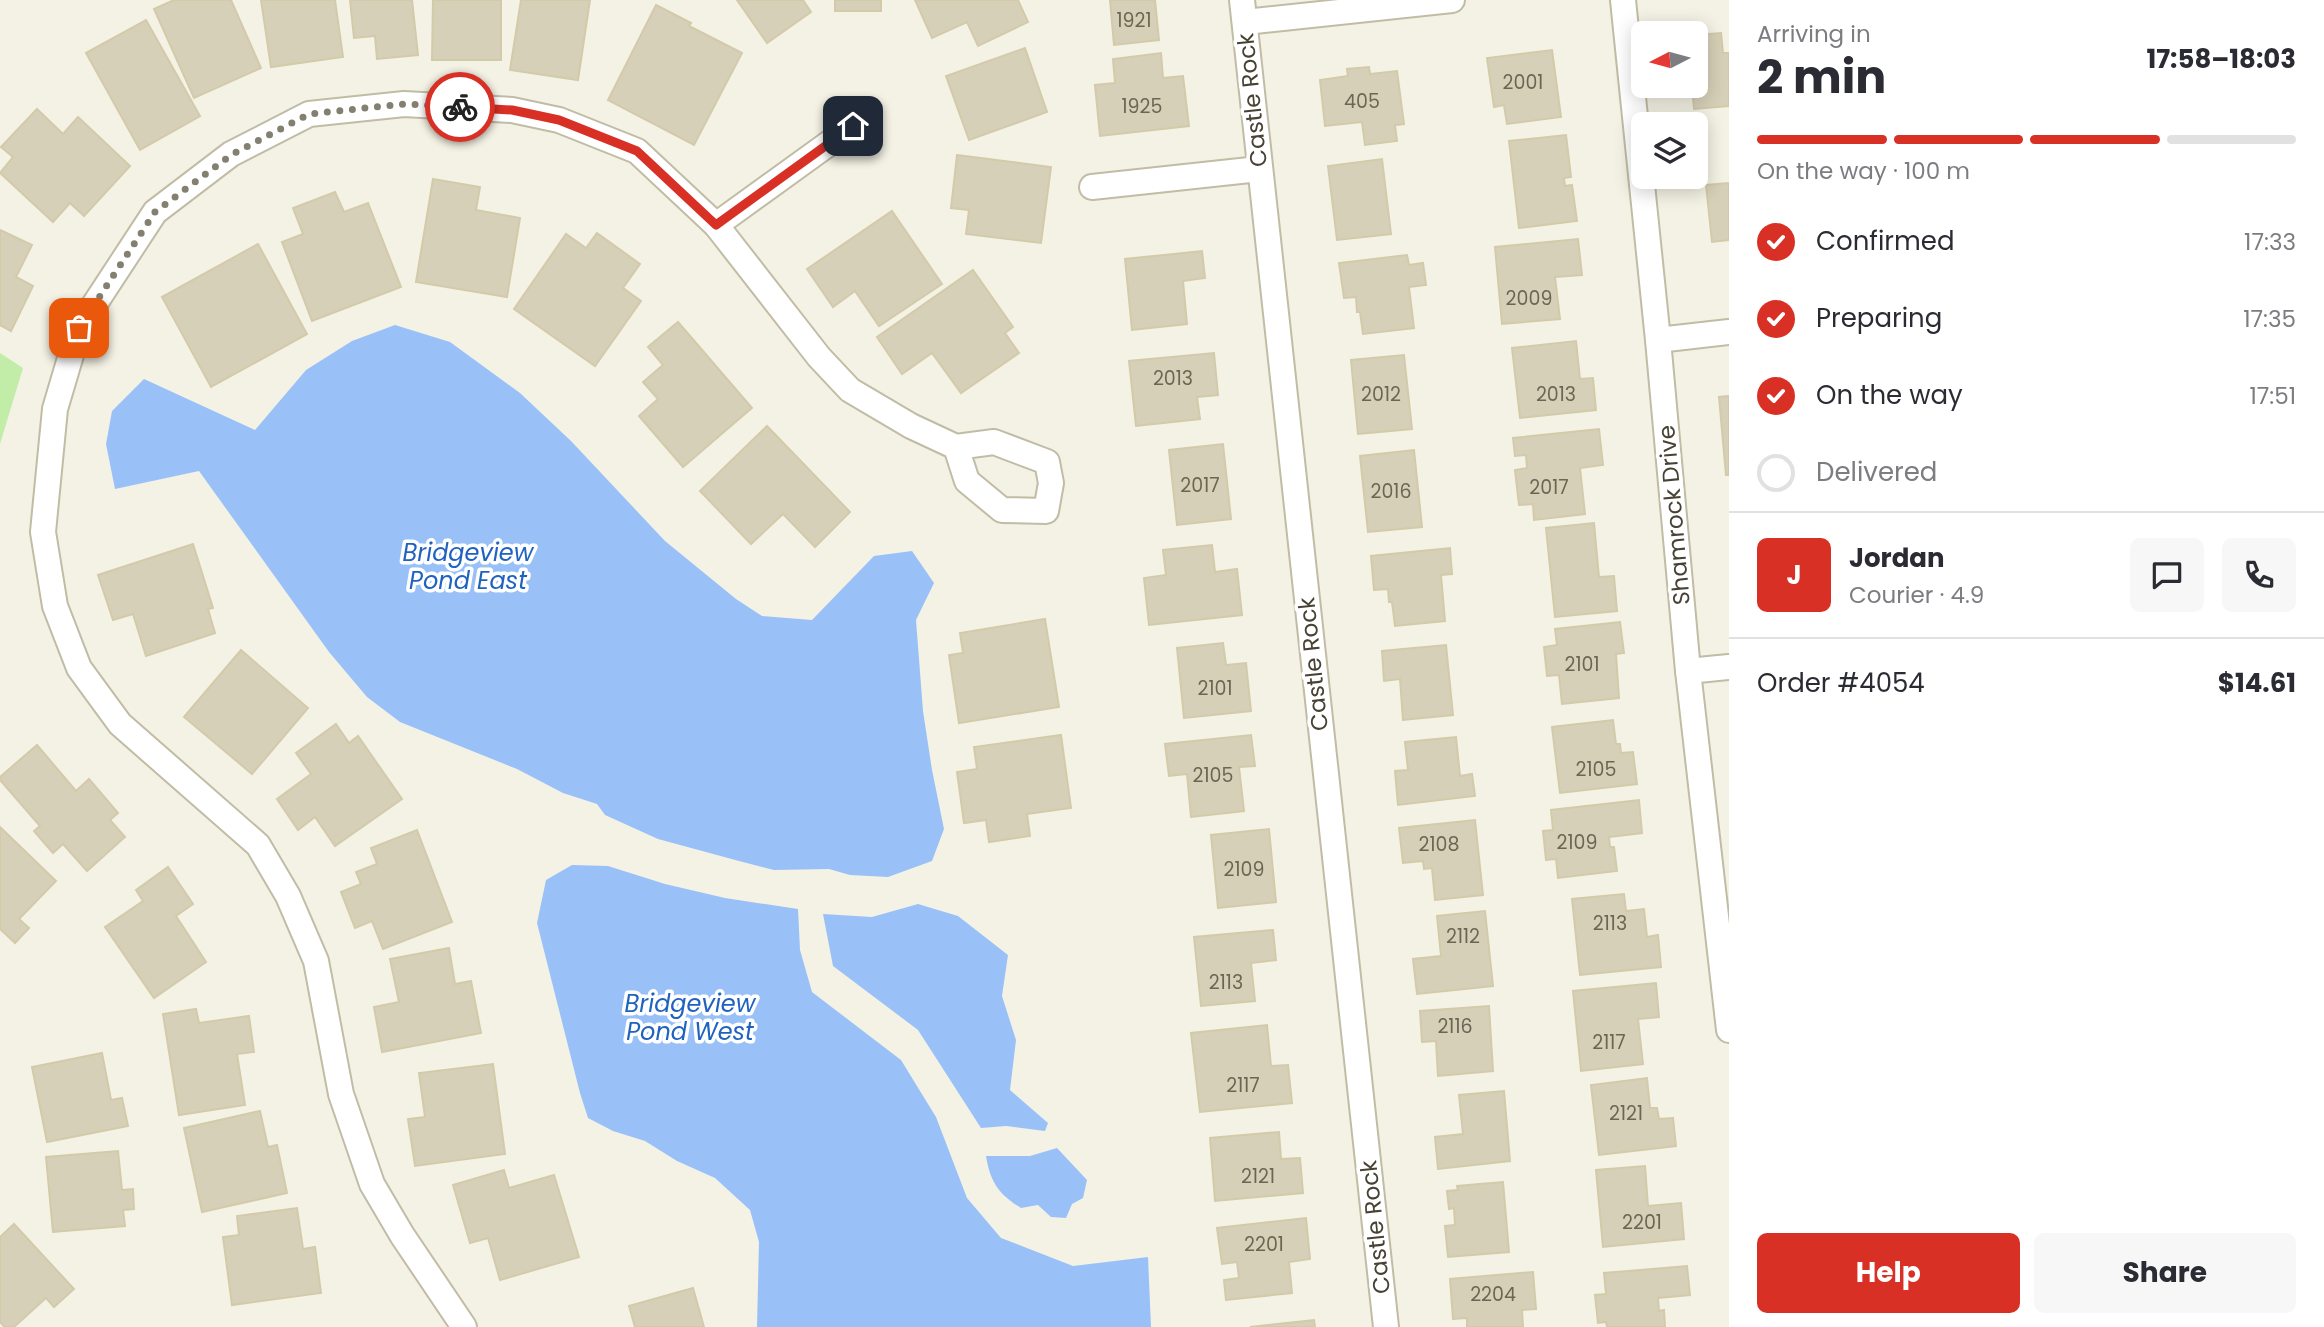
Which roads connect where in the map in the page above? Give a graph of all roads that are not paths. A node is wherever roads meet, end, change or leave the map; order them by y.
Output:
1 (1452, 0) edge
2 (1623, 0) edge
3 (1243, 11) edge
4 (853, 126) dead end
5 (1259, 169) junction
6 (1092, 187) dead end
7 (716, 225) junction
8 (1729, 332) edge
9 (1658, 340) junction
10 (957, 447) dead end
11 (1729, 667) edge
12 (1688, 671) junction
13 (1729, 1022) edge
14 (464, 1327) edge
15 (1386, 1327) edge

1 - 3 street
2 - 9 street, Shamrock Drive
3 - 5 street, Castle Rock
4 - 7 street
5 - 6 street
5 - 15 street, Castle Rock
7 - 10 street
7 - 14 street
8 - 9 street
9 - 12 street, Shamrock Drive
11 - 12 street
12 - 13 street, Shamrock Drive

